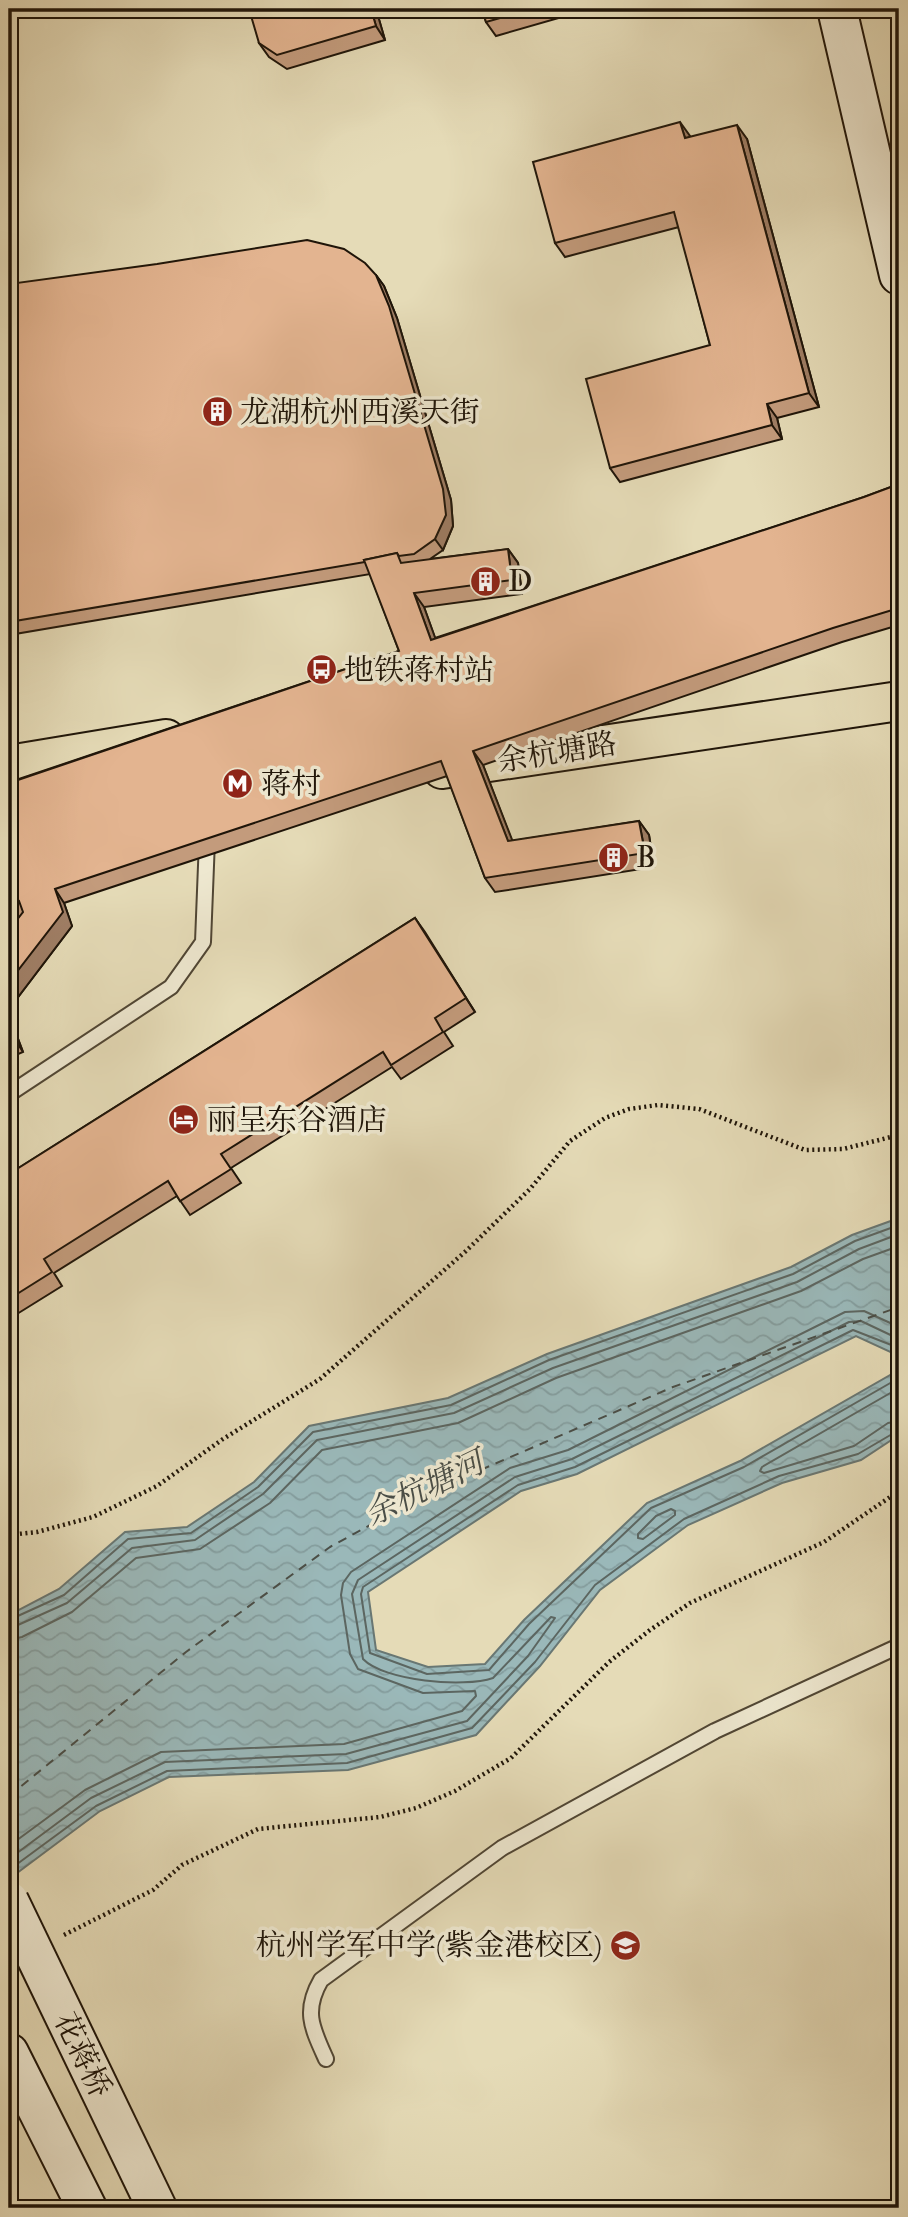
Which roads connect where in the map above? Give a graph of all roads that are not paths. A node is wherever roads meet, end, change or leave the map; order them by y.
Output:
1 (837, 9) edge
2 (899, 275) edge
3 (899, 701) edge
4 (202, 733) edge
5 (9, 765) edge
6 (413, 774) edge
7 (204, 813) edge
8 (9, 1094) edge
9 (899, 1646) edge
10 (9, 1901) edge
11 (9, 2053) edge
12 (326, 2059) dead end
13 (87, 2208) edge
14 (157, 2208) edge

1 - 2 main road
3 - 6 main road, 余杭塘路
4 - 5 main road
7 - 8 lane
9 - 12 lane
10 - 14 main road, 花蒋桥, bridge
11 - 13 main road

